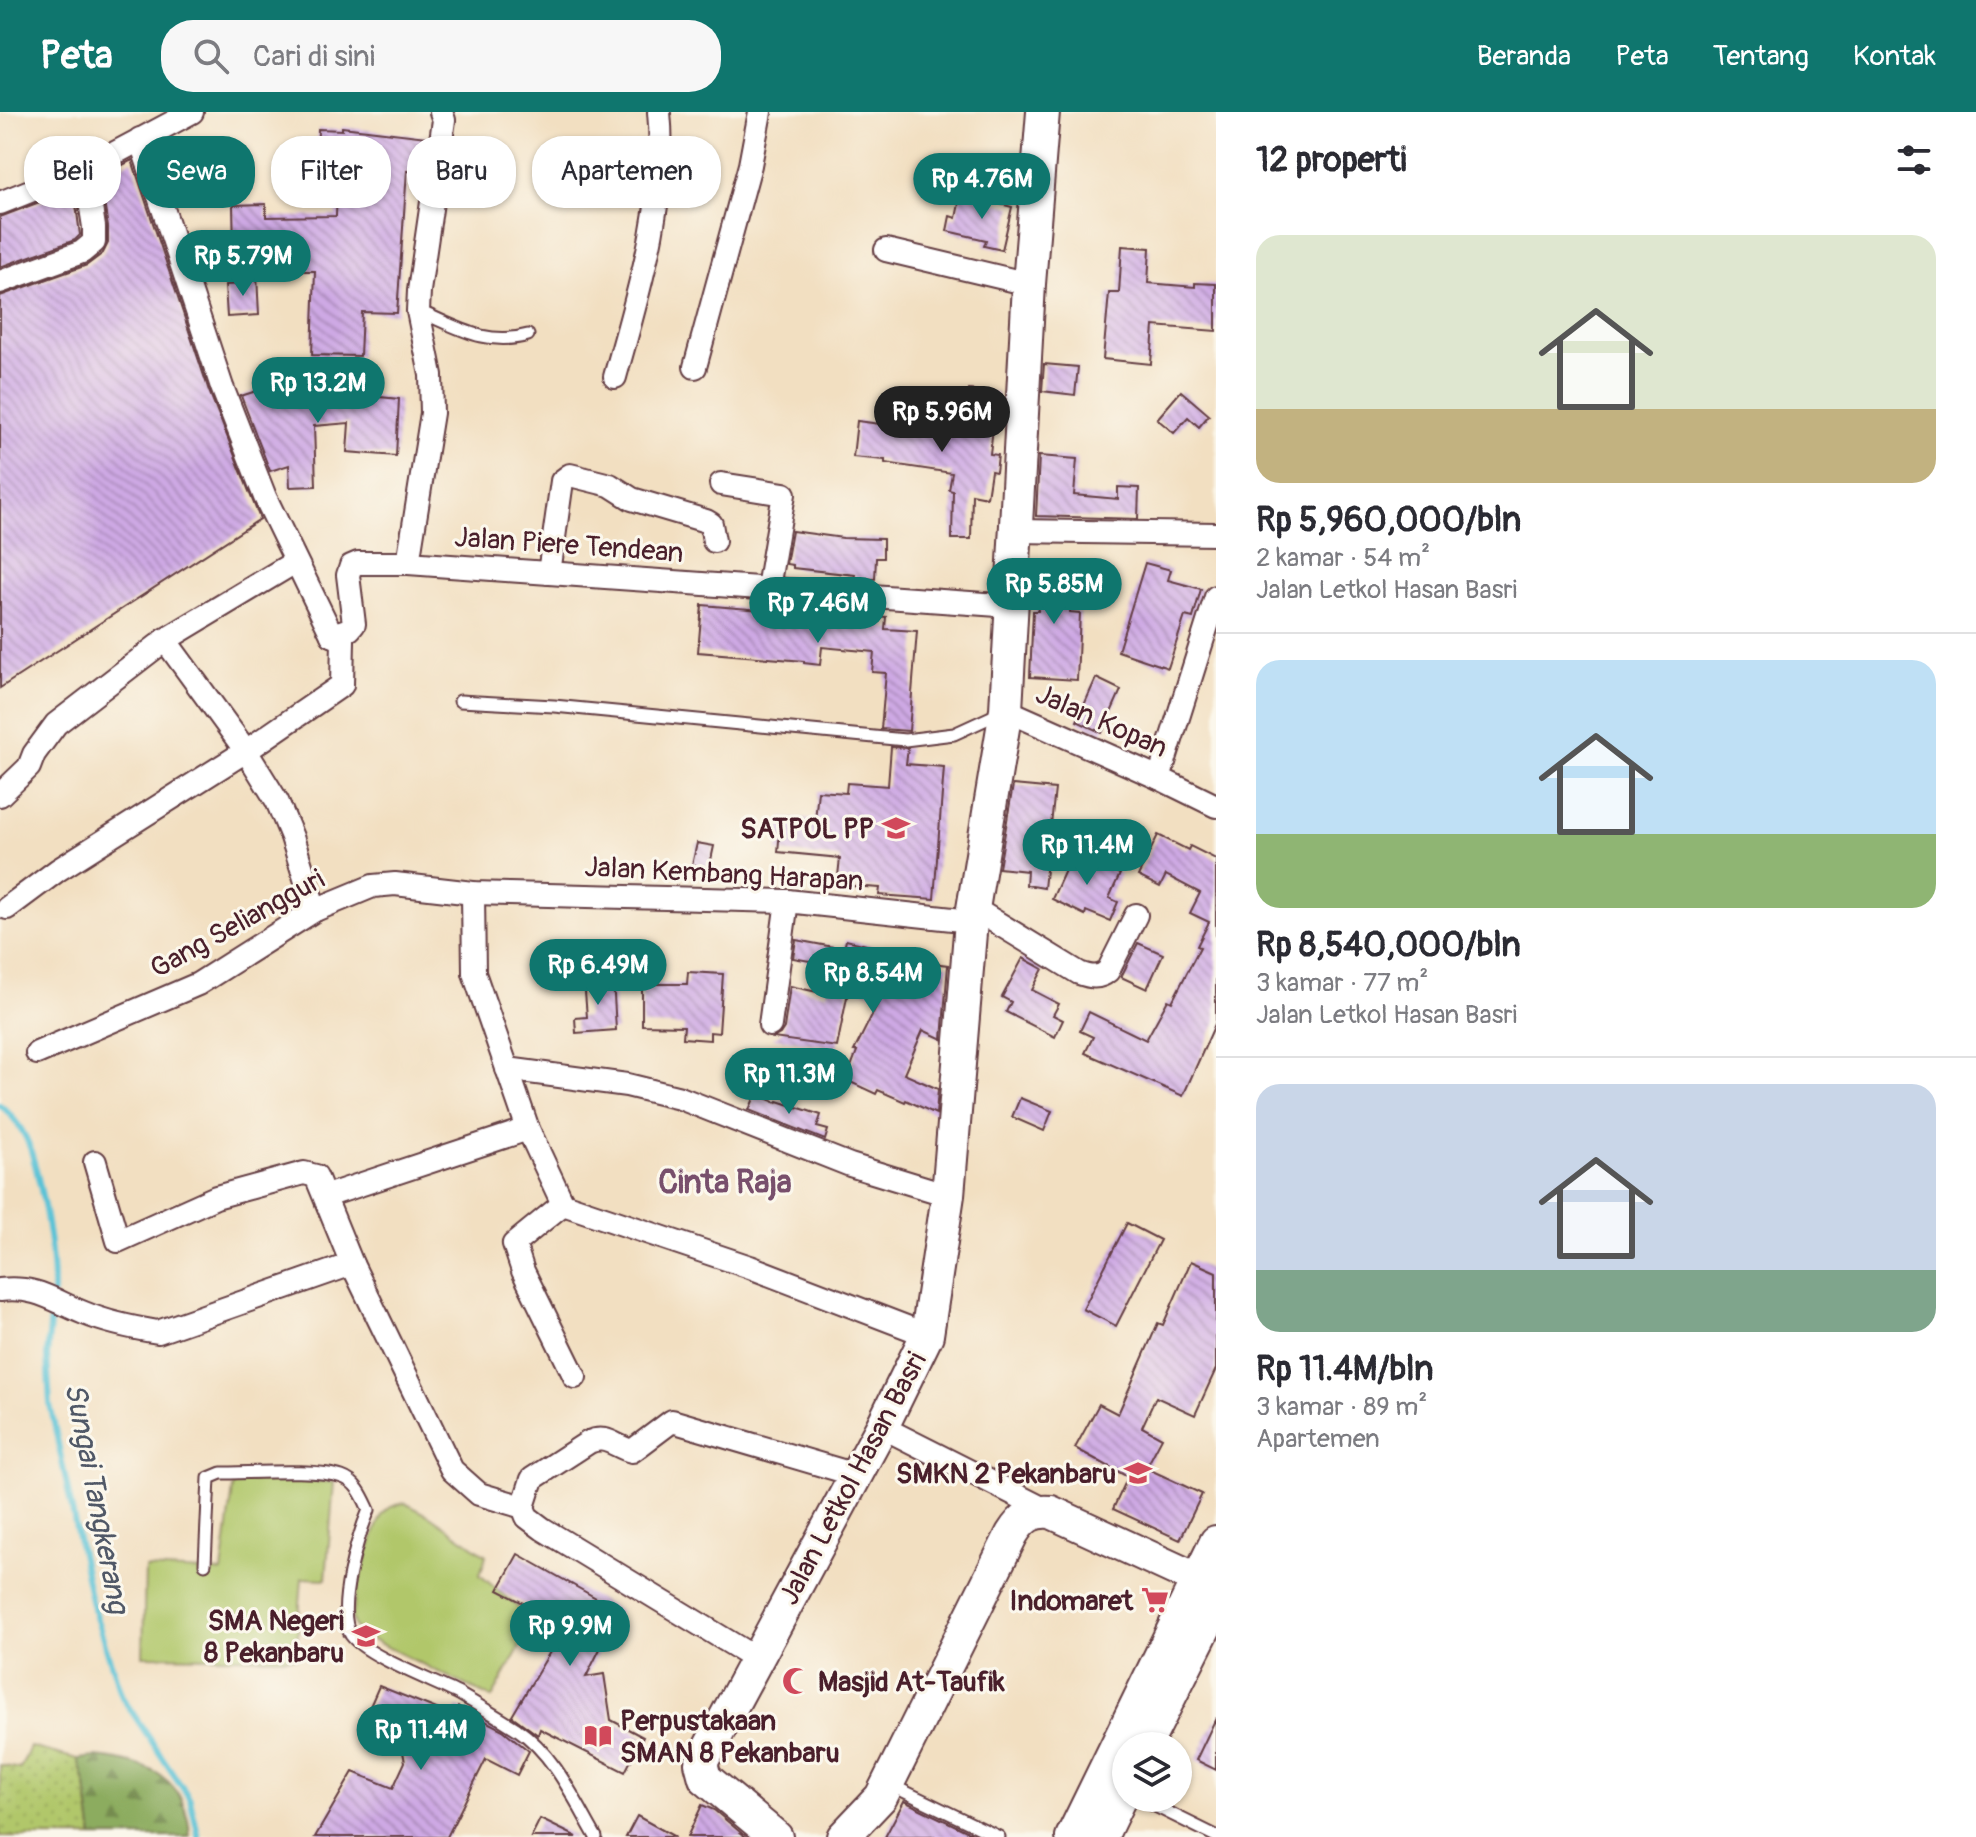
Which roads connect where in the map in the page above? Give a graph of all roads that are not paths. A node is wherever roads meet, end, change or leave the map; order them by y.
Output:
1 (192, 112) edge
2 (441, 112) edge
3 (659, 112) edge
4 (760, 112) edge
5 (1043, 112) edge
6 (146, 136) edge
7 (24, 193) edge
8 (0, 203) edge
9 (91, 208) edge
10 (163, 208) edge
11 (886, 250) dead end
12 (0, 282) edge
13 (1029, 284) junction
14 (418, 311) junction
15 (528, 335) dead end
16 (695, 367) dead end
17 (615, 377) dead end
18 (721, 484) dead end
19 (1017, 531) junction
20 (1216, 534) edge
21 (714, 541) dead end
22 (295, 562) junction
23 (408, 563) junction
24 (549, 573) junction
25 (768, 588) junction
26 (1216, 597) edge
27 (1012, 606) junction
28 (332, 635) junction
29 (165, 640) junction
30 (460, 701) dead end
31 (1006, 710) junction
32 (246, 751) junction
33 (1159, 778) junction
34 (0, 795) edge
35 (1216, 806) edge
36 (473, 893) junction
37 (787, 901) junction
38 (7, 908) dead end
39 (315, 910) junction
40 (972, 914) junction
41 (1136, 915) dead end
42 (770, 1025) dead end
43 (37, 1053) dead end
44 (507, 1069) junction
45 (528, 1129) junction
46 (95, 1162) dead end
47 (948, 1195) junction
48 (326, 1196) junction
49 (563, 1204) junction
50 (352, 1264) junction
51 (0, 1290) edge
52 (927, 1335) junction
53 (575, 1377) dead end
54 (882, 1427) junction
55 (856, 1475) junction
56 (523, 1507) junction
57 (1051, 1512) junction
58 (1216, 1542) edge
59 (205, 1564) dead end
60 (1208, 1600) edge
61 (755, 1658) junction
62 (1148, 1732) edge
63 (1151, 1732) edge
64 (888, 1784) junction
65 (1112, 1799) edge
66 (1112, 1812) edge
67 (1170, 1812) edge
68 (1216, 1836) edge
69 (596, 1837) edge
70 (776, 1837) edge
71 (843, 1837) edge
72 (999, 1837) edge
73 (1072, 1837) edge
74 (1101, 1837) edge

1 - 6 street
2 - 14 street
3 - 17 street
4 - 16 street
5 - 13 street, Jalan Letkol Hasan Basri
7 - 8 street
9 - 12 street
10 - 22 street
11 - 13 street
13 - 19 street, Jalan Letkol Hasan Basri
14 - 15 lane
14 - 23 street
18 - 25 street
19 - 20 street
19 - 27 street, Jalan Letkol Hasan Basri
21 - 24 street
22 - 28 street
22 - 29 street
23 - 24 street, Jalan Piere Tendean
23 - 28 street, Jalan Piere Tendean
24 - 25 street, Jalan Piere Tendean
25 - 27 street, Jalan Piere Tendean
26 - 33 street
27 - 31 street, Jalan Letkol Hasan Basri
28 - 32 street
29 - 32 street
29 - 34 street
30 - 31 lane
31 - 33 street, Jalan Kopan
31 - 40 street, Jalan Letkol Hasan Basri
32 - 38 street
32 - 39 street
33 - 35 street, Jalan Kopan
36 - 37 street, Jalan Kembang Harapan
36 - 39 street, Gang Seliangguri
36 - 44 street
37 - 40 street, Jalan Kembang Harapan
37 - 42 street
39 - 43 street, Gang Seliangguri
40 - 41 street
40 - 47 street, Jalan Letkol Hasan Basri
44 - 45 street
44 - 47 street
45 - 48 street
45 - 49 street
46 - 48 street
47 - 52 street, Jalan Letkol Hasan Basri
48 - 50 street
49 - 52 street
49 - 53 street
50 - 51 street
50 - 56 street
52 - 54 street, Jalan Letkol Hasan Basri
54 - 55 street, Jalan Letkol Hasan Basri
54 - 57 street
55 - 56 street
55 - 61 street, Jalan Letkol Hasan Basri
56 - 61 street
57 - 60 street
57 - 64 street
58 - 60 street
59 - 69 lane
60 - 62 street
60 - 63 street
61 - 70 street, Jalan Letkol Hasan Basri
64 - 71 street
64 - 72 lane
65 - 73 street
66 - 74 street
67 - 68 lane

